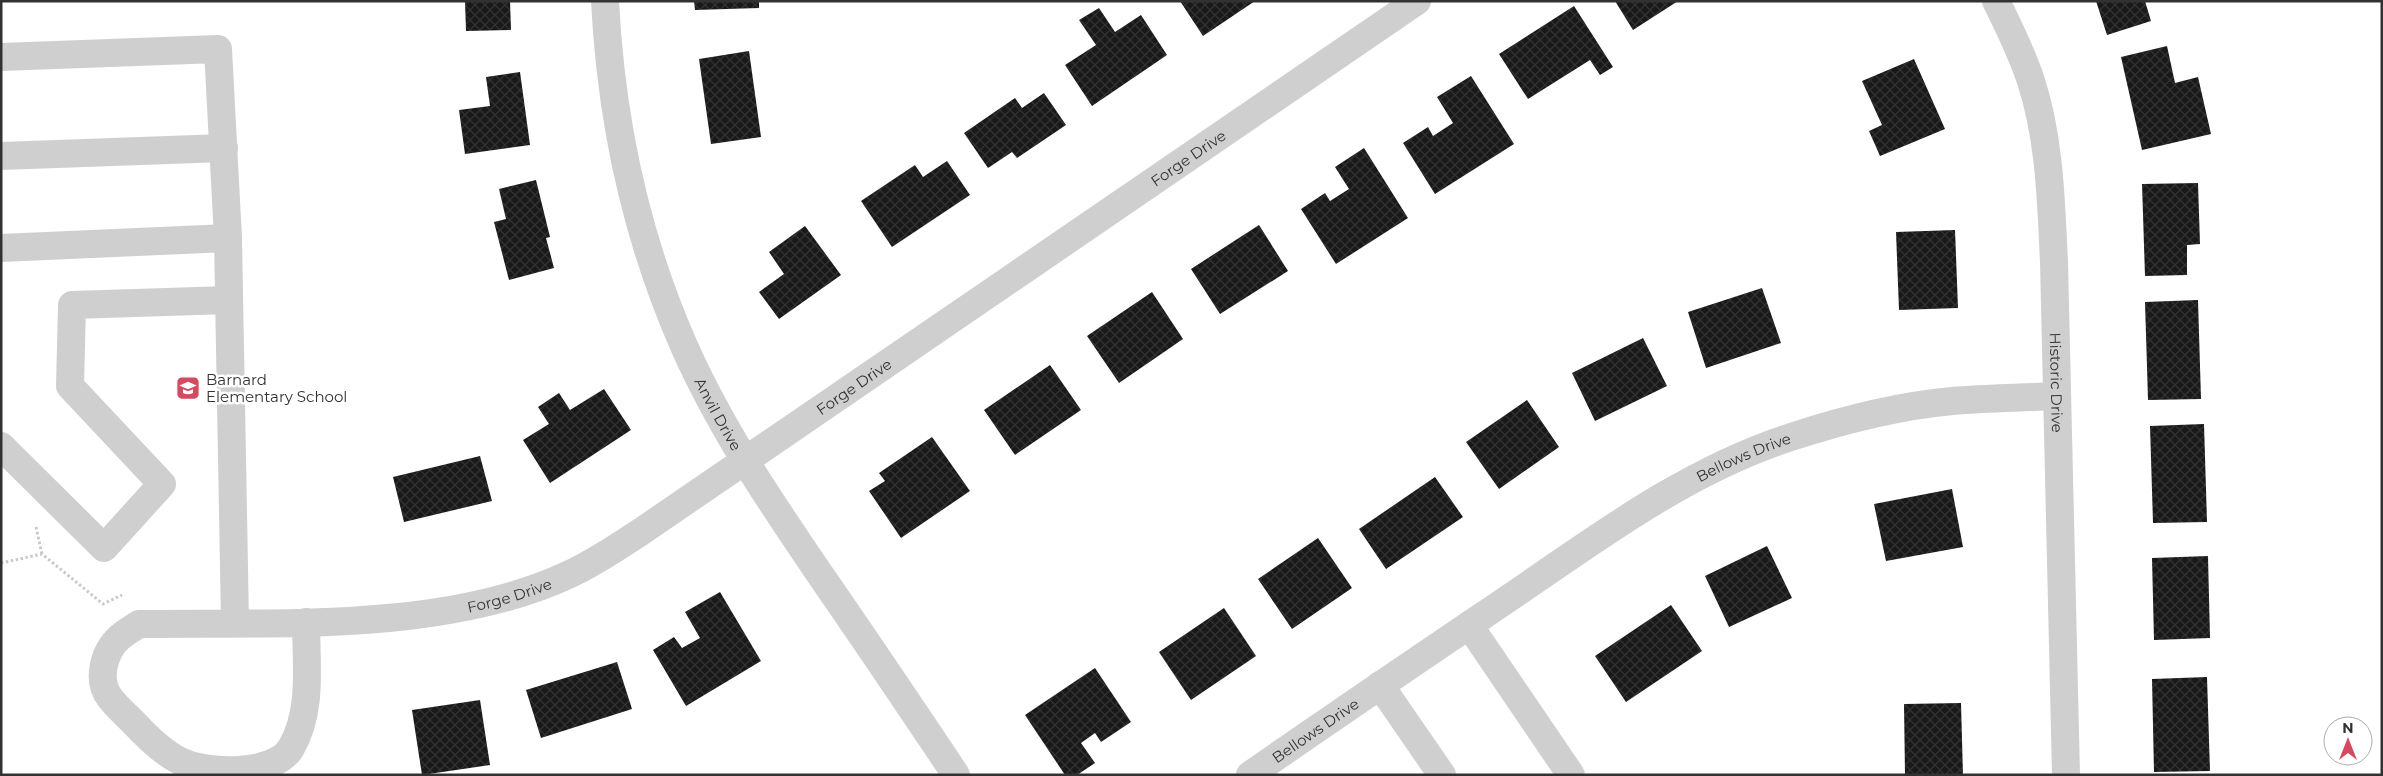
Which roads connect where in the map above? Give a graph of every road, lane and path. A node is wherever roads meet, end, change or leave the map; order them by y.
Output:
1 (605, 1) edge
2 (1417, 1) edge
3 (1996, 1) edge
4 (1, 57) edge
5 (224, 148) junction
6 (1, 156) edge
7 (228, 238) junction
8 (1, 248) edge
9 (229, 300) junction
10 (2057, 396) junction
11 (1, 446) edge
12 (744, 461) junction
13 (1, 563) edge
14 (124, 594) dead end
15 (235, 622) junction
16 (306, 622) junction
17 (1468, 625) junction
18 (1380, 685) junction
19 (956, 775) edge
20 (1250, 775) edge
21 (1442, 775) edge
22 (1571, 775) edge
23 (2066, 775) edge

1 - 12 street, Anvil Drive
2 - 12 street, Forge Drive
3 - 10 street, Historic Drive
4 - 5 street
5 - 6 street
5 - 7 street
7 - 8 street
7 - 9 street
9 - 11 street
9 - 15 street
10 - 17 street, Bellows Drive
10 - 23 street, Historic Drive
12 - 16 street, Forge Drive
12 - 19 street, Anvil Drive
13 - 14 path
15 - 16 street, Forge Drive
15 - 16 street, Forge Drive
17 - 18 street, Bellows Drive
17 - 22 street
18 - 20 street, Bellows Drive
18 - 21 street

